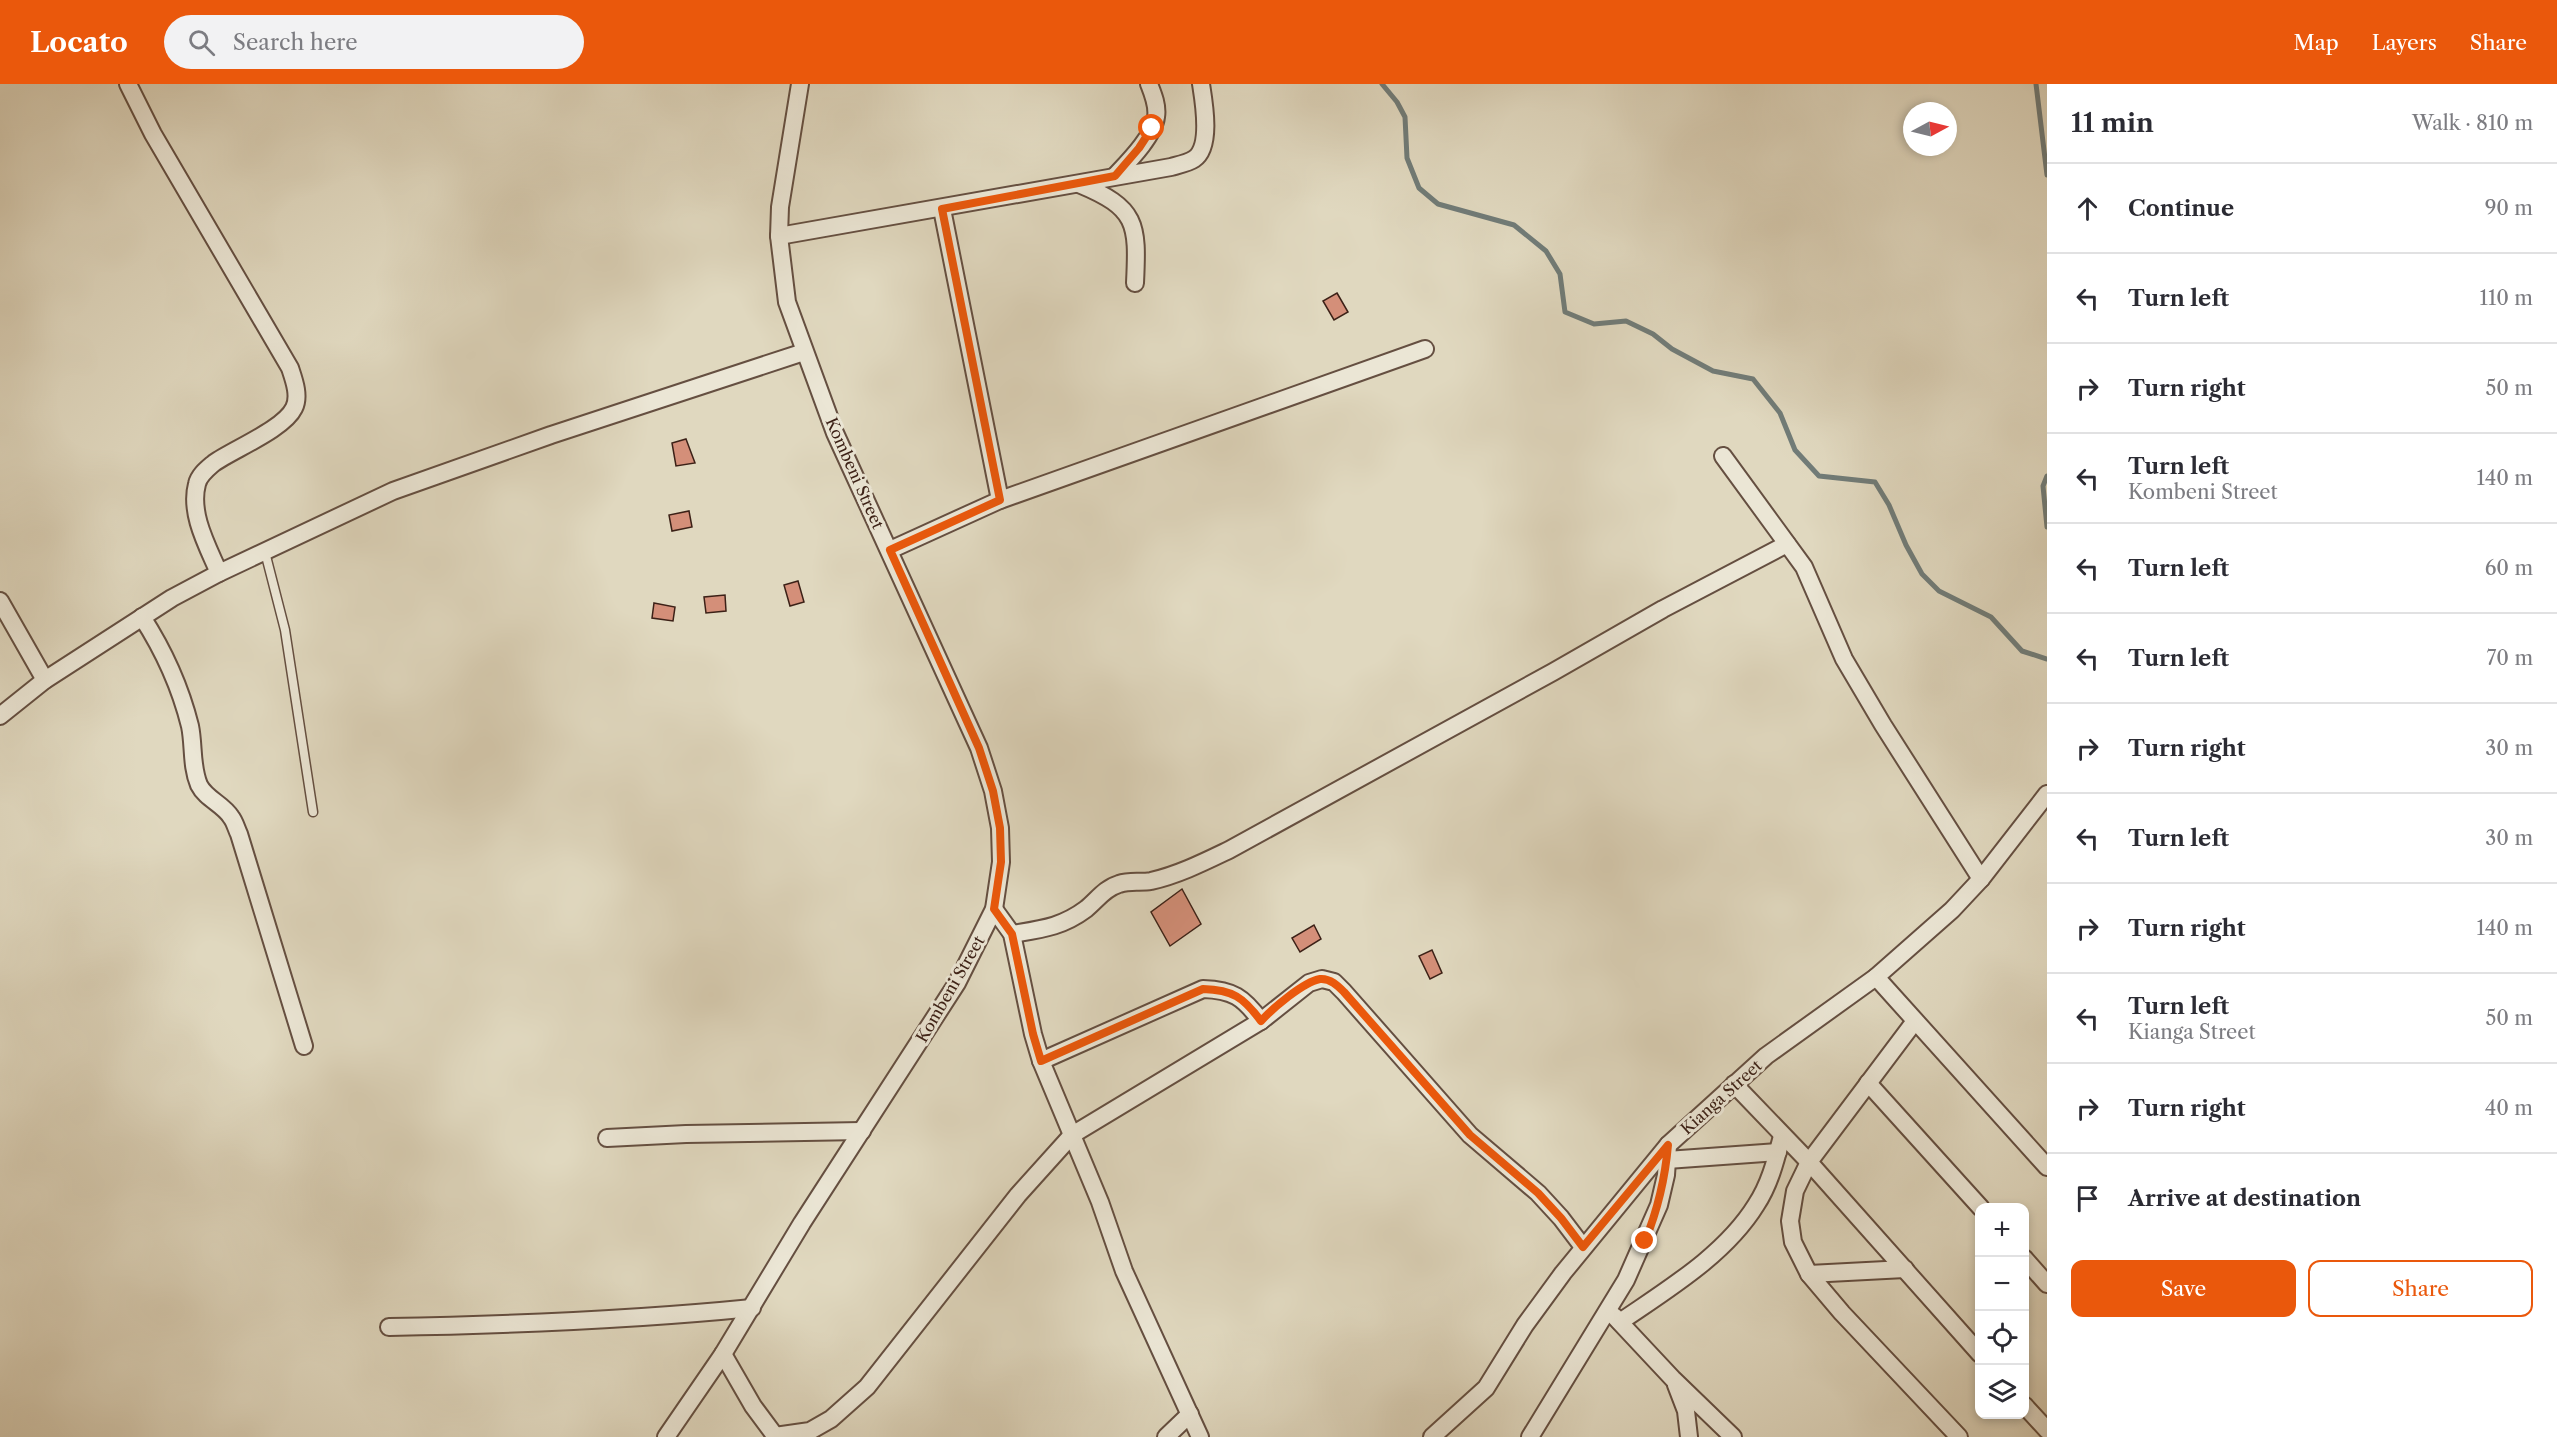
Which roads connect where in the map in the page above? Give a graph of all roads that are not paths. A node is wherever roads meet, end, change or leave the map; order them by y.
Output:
1 (128, 84) edge
2 (800, 84) edge
3 (1149, 84) edge
4 (1201, 84) edge
5 (1115, 176) junction
6 (1078, 183) junction
7 (942, 209) junction
8 (779, 236) junction
9 (1135, 283) dead end
10 (1425, 350) dead end
11 (804, 352) junction
12 (1723, 456) dead end
13 (1000, 500) junction
14 (1787, 544) junction
15 (890, 550) junction
16 (266, 552) junction
17 (219, 573) junction
18 (0, 601) edge
19 (142, 617) junction
20 (45, 680) junction
21 (1, 714) edge
22 (2047, 794) edge
23 (313, 812) dead end
24 (1981, 879) junction
25 (994, 909) junction
26 (1012, 934) junction
27 (1876, 977) junction
28 (1261, 1021) junction
29 (1915, 1021) junction
30 (304, 1046) dead end
31 (1041, 1061) junction
32 (1868, 1083) junction
33 (1734, 1084) junction
34 (862, 1131) junction
35 (1072, 1135) junction
36 (607, 1138) dead end
37 (1780, 1144) junction
38 (1668, 1153) junction
39 (1809, 1162) junction
40 (2047, 1167) edge
41 (1976, 1203) edge
42 (1583, 1247) junction
43 (2029, 1263) edge
44 (1905, 1269) junction
45 (1809, 1274) junction
46 (2047, 1284) edge
47 (752, 1308) junction
48 (1614, 1316) junction
49 (389, 1327) dead end
50 (1975, 1348) edge
51 (723, 1354) junction
52 (1673, 1379) junction
53 (2029, 1410) edge
54 (1190, 1414) junction
55 (2047, 1430) edge
56 (776, 1436) edge
57 (666, 1437) edge
58 (1166, 1437) edge
59 (1200, 1437) edge
60 (1432, 1437) edge
61 (1530, 1437) edge
62 (1689, 1437) edge
63 (1733, 1437) edge
64 (1959, 1437) edge

1 - 17 street
2 - 8 street, Kombeni Street
3 - 5 street
4 - 5 street
5 - 6 street
6 - 7 street
6 - 9 street
7 - 8 street
7 - 13 street
8 - 11 street, Kombeni Street
10 - 13 street
11 - 15 street, Kombeni Street
11 - 16 street
12 - 14 street
13 - 15 street
14 - 24 street
14 - 26 street
15 - 25 street, Kombeni Street
16 - 17 street
16 - 23 lane
17 - 19 street
18 - 20 street
19 - 20 street
19 - 30 street
20 - 21 street
22 - 24 street, Kianga Street
24 - 27 street, Kianga Street
25 - 26 street
25 - 34 street, Kombeni Street
26 - 31 street
27 - 29 street
27 - 33 street, Kianga Street
28 - 31 street
28 - 35 street
28 - 42 street
29 - 32 street
29 - 40 street
31 - 35 street
32 - 39 street
32 - 41 street
33 - 37 street
33 - 38 street, Kianga Street
34 - 36 street
34 - 47 street, Kombeni Street
35 - 54 street
35 - 56 street
37 - 38 street
37 - 39 street
37 - 48 street
38 - 42 street, Kianga Street
38 - 48 street
39 - 44 street
39 - 45 street
42 - 60 street, Kianga Street
43 - 46 street
44 - 45 street
44 - 50 street
45 - 64 street
47 - 49 street
47 - 51 street, Kombeni Street
48 - 52 street
48 - 61 street
51 - 56 street
51 - 57 street, Kombeni Street
52 - 62 street
52 - 63 street
53 - 55 street
54 - 58 street
54 - 59 street

